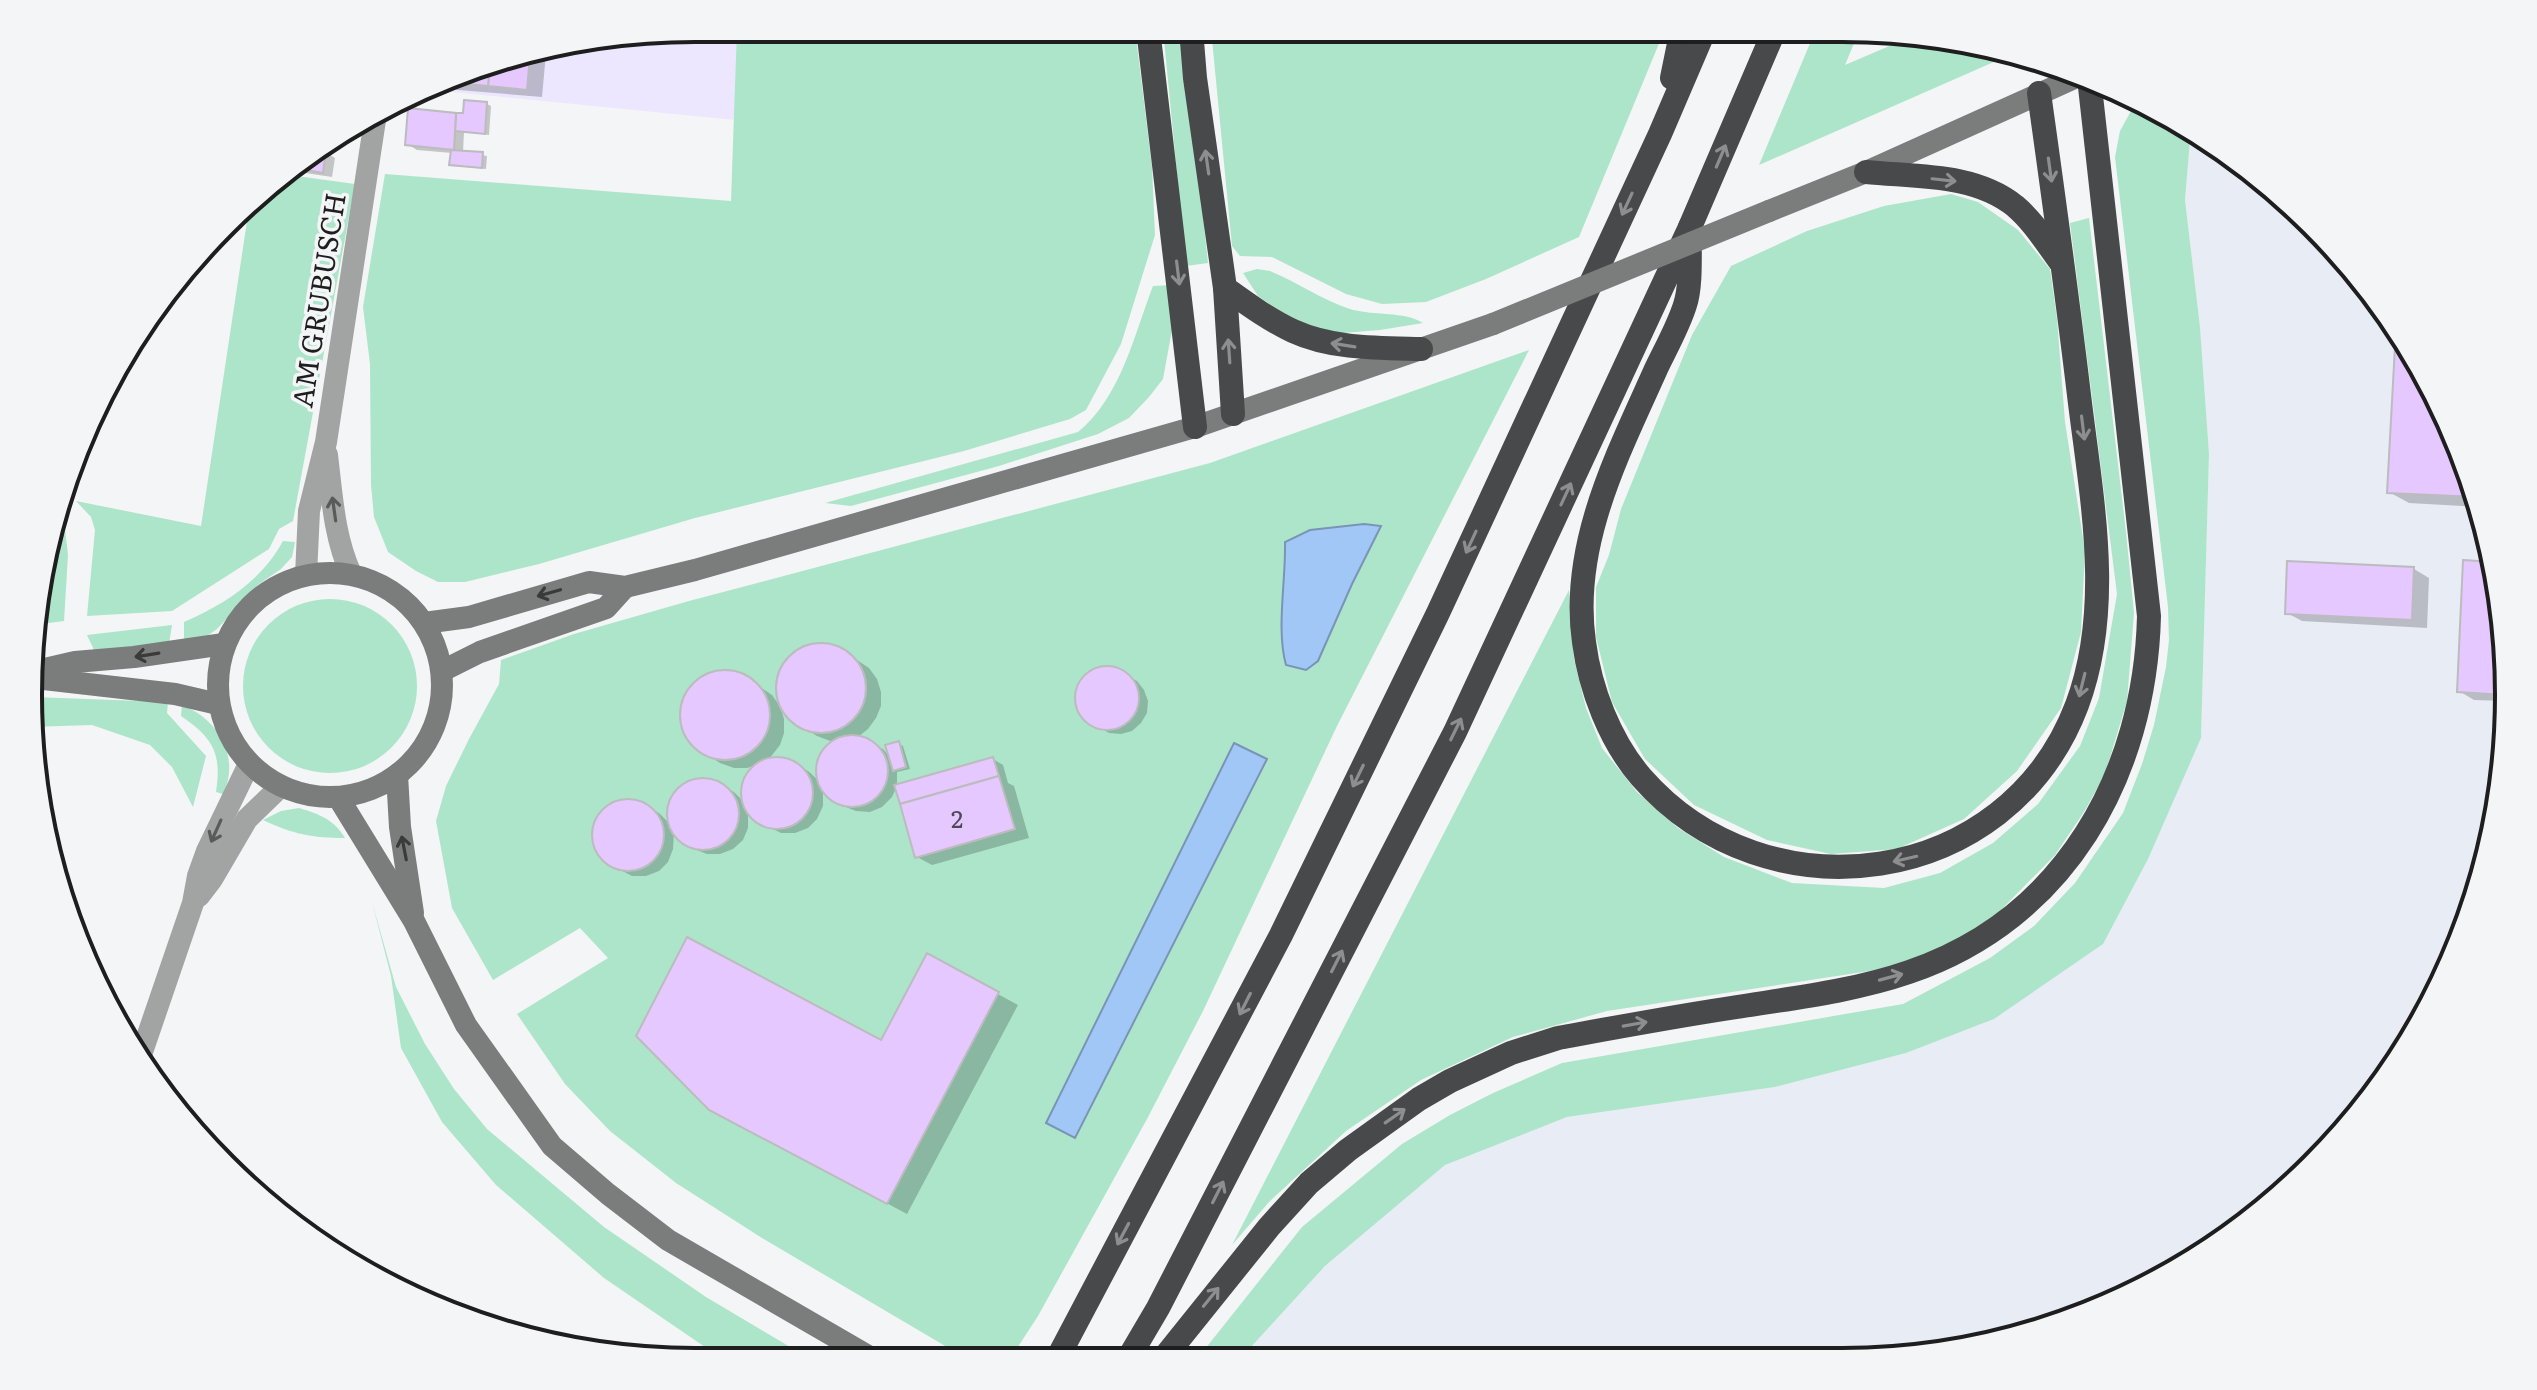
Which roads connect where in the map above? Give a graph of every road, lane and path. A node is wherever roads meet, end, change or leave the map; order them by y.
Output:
1 (1150, 42) edge
2 (1192, 42) edge
3 (1679, 42) edge
4 (1699, 42) edge
5 (1769, 42) edge
6 (2065, 82) edge
7 (2090, 91) edge
8 (2039, 93) junction
9 (374, 126) edge
10 (1660, 134) junction
11 (1866, 172) junction
12 (1690, 227) junction
13 (2064, 267) junction
14 (1225, 288) junction
15 (1421, 349) junction
16 (1233, 414) junction
17 (1195, 427) junction
18 (326, 442) junction
19 (351, 574) junction
20 (306, 575) junction
21 (625, 587) junction
22 (424, 623) junction
23 (224, 644) junction
24 (43, 669) edge
25 (442, 671) junction
26 (42, 679) edge
27 (218, 704) junction
28 (249, 764) junction
29 (397, 775) junction
30 (281, 786) junction
31 (338, 797) junction
32 (193, 903) junction
33 (414, 921) junction
34 (144, 1046) edge
35 (854, 1348) edge
36 (1063, 1348) edge
37 (1134, 1348) edge
38 (1172, 1348) edge

1 -> 17 highway
14 -> 2 highway
3 - 10 highway
4 - 10 highway
12 -> 5 highway
6 - 8 main road
38 -> 7 highway
8 - 11 main road
8 -> 13 highway
9 - 18 street, AM GRUBUSCH
10 -> 36 highway
11 -> 13 highway
11 - 15 main road, bridge
13 -> 12 highway
37 -> 12 highway
15 -> 14 highway
16 -> 14 highway
15 - 16 main road
16 - 17 main road
17 - 21 main road
19 -> 18 street, AM GRUBUSCH
18 - 20 street, AM GRUBUSCH
19 - 20 main road
19 - 22 main road
20 - 23 main road
21 -> 22 main road
21 - 25 main road
22 - 25 main road
23 -> 24 main road
23 - 27 main road
25 - 29 main road
26 - 27 main road
27 - 28 main road
28 - 30 main road
28 -> 32 street
29 - 31 main road
33 -> 29 main road
30 - 31 main road
30 - 32 street
31 - 33 main road
32 - 34 street
33 - 35 main road

